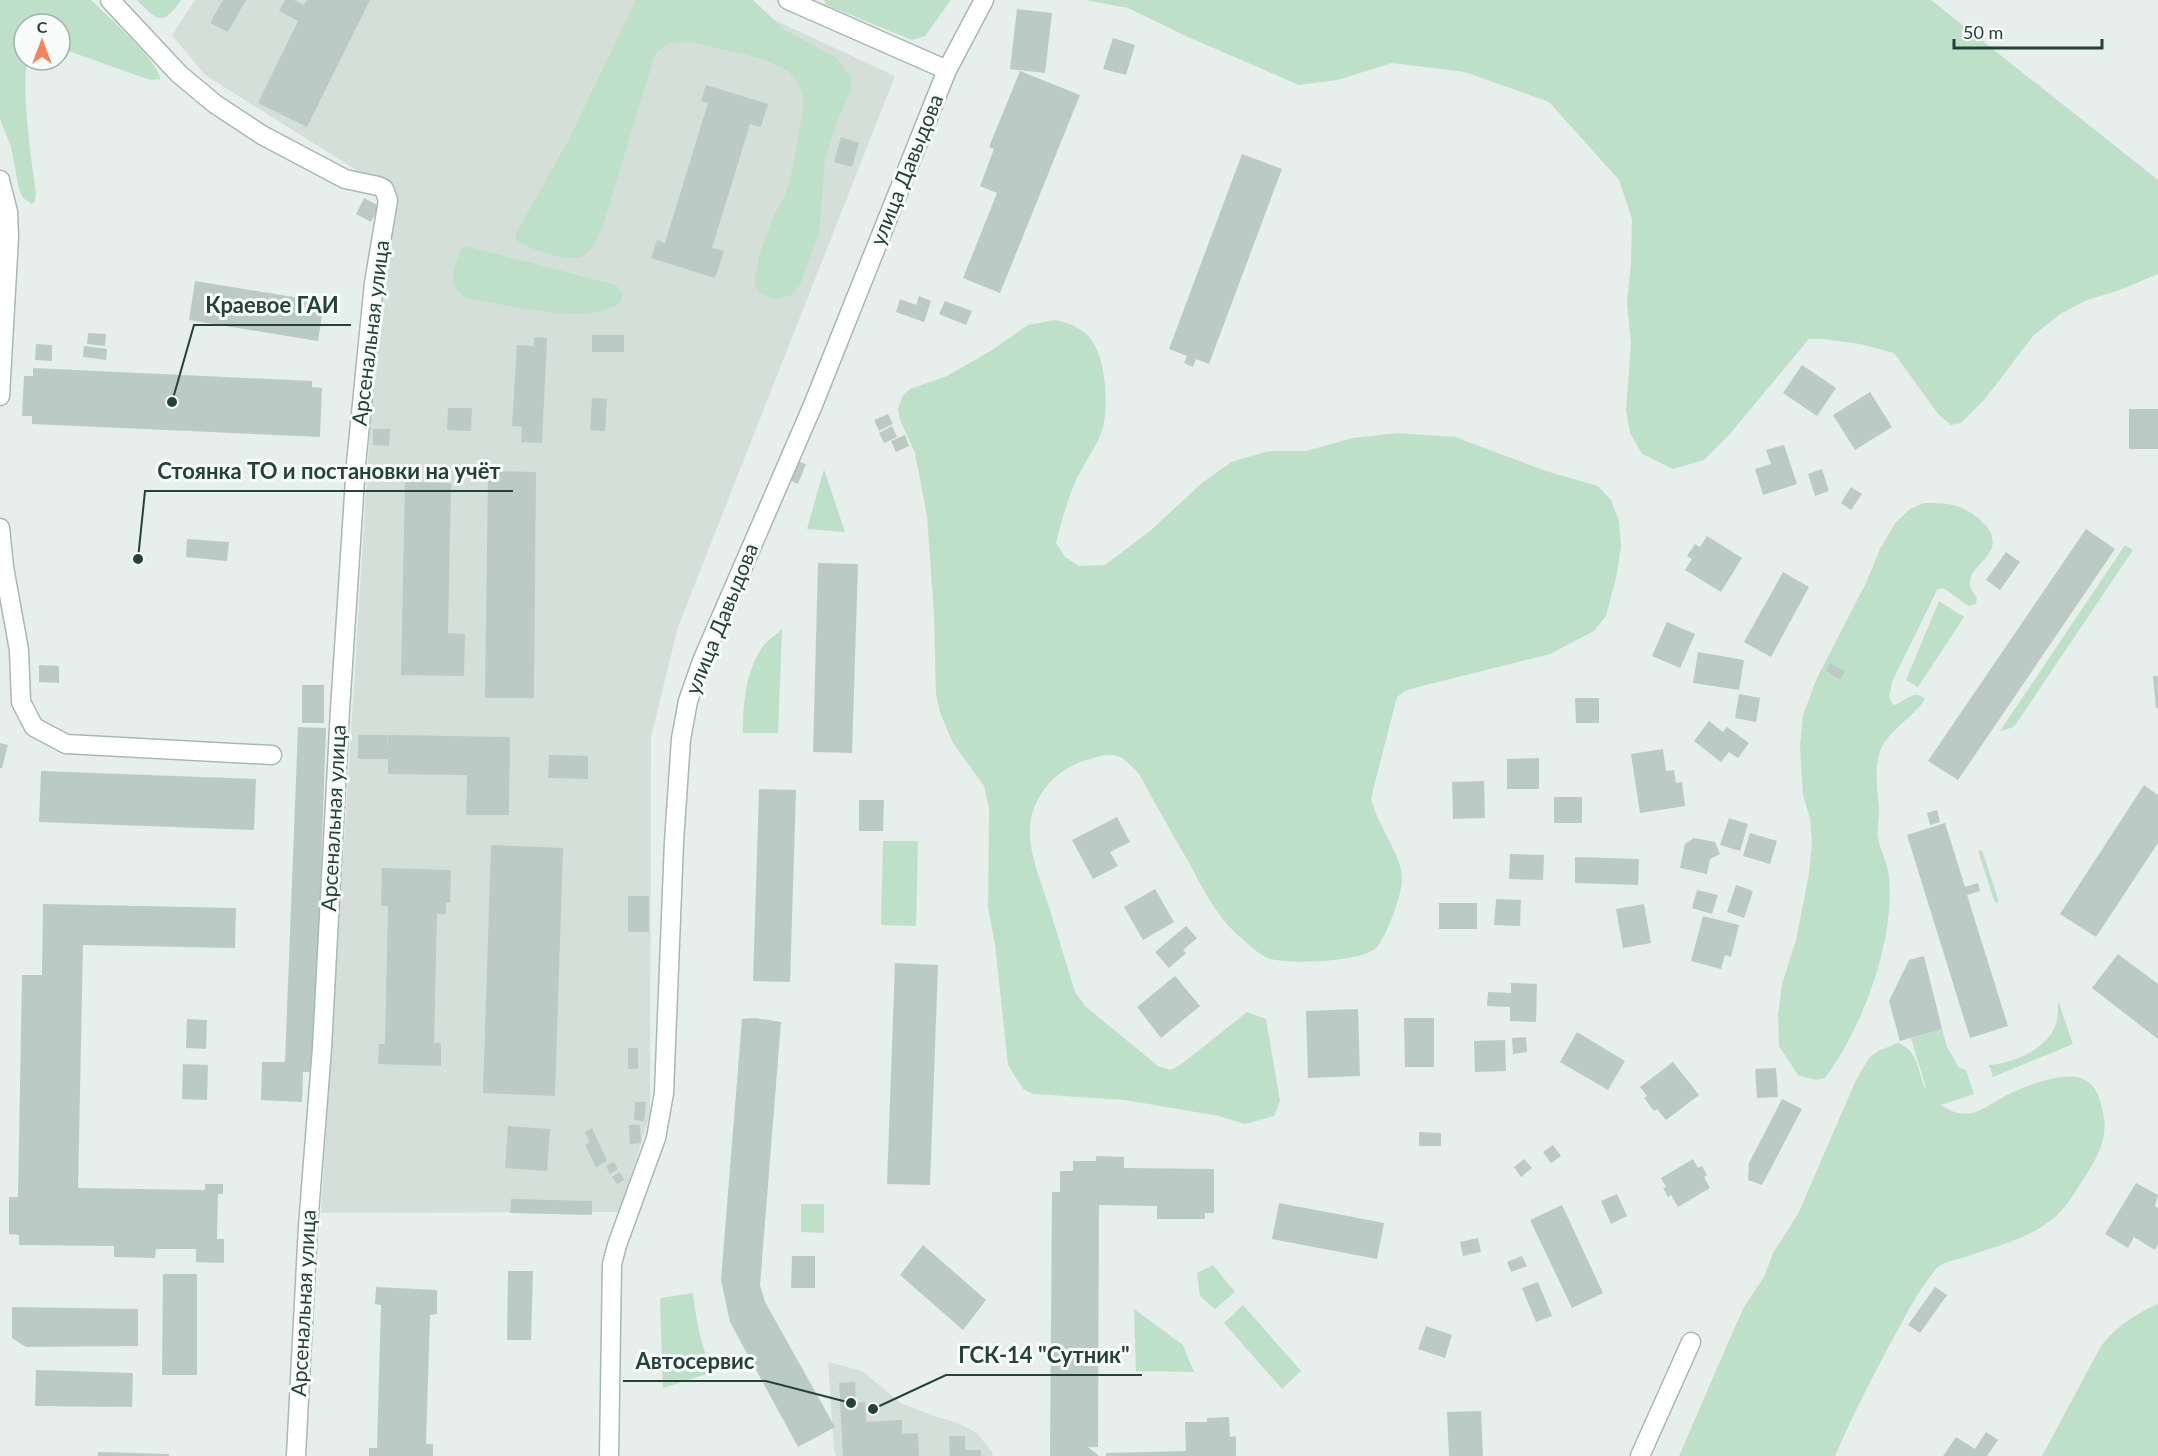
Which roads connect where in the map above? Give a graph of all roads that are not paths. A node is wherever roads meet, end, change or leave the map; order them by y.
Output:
1 (110, 0) edge
2 (788, 0) edge
3 (984, 0) edge
4 (947, 70) junction
5 (0, 180) edge
6 (0, 396) edge
7 (0, 528) edge
8 (272, 755) dead end
9 (1691, 1342) dead end
10 (296, 1456) edge
11 (609, 1456) edge
12 (1640, 1456) edge

1 - 10 street, Арсенальная улица
2 - 4 street
3 - 4 street, улица Давыдова
4 - 11 street, улица Давыдова
5 - 6 street
7 - 8 street
9 - 12 street

